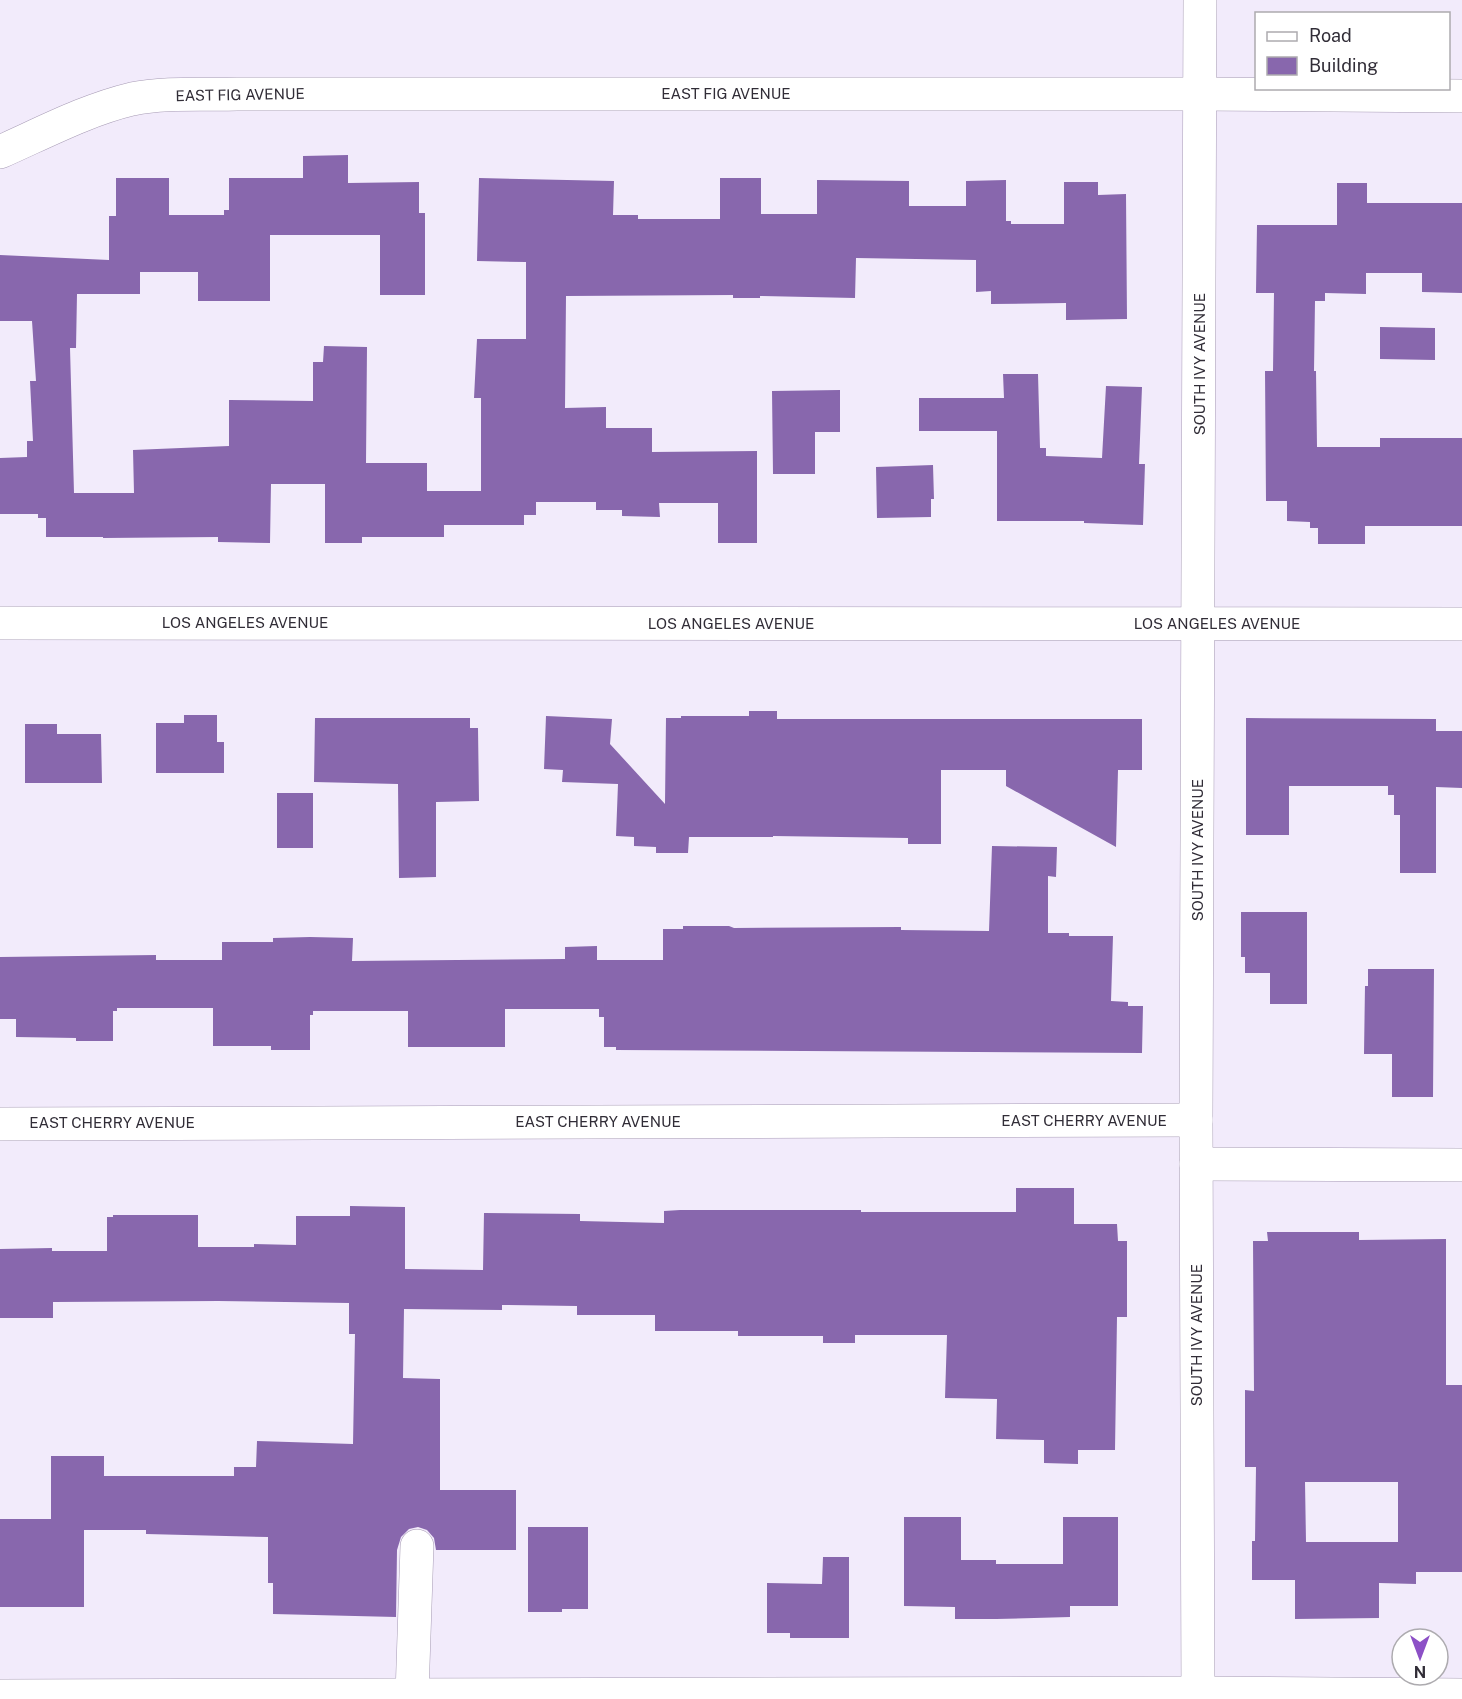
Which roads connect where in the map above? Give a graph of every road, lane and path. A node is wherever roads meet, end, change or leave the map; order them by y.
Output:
1 (1200, 0) edge
2 (1199, 94) junction
3 (1462, 96) edge
4 (0, 152) edge
5 (0, 623) edge
6 (1199, 624) junction
7 (1462, 624) edge
8 (1196, 1120) junction
9 (0, 1124) edge
10 (1196, 1164) junction
11 (1462, 1165) edge
12 (417, 1546) dead end
13 (412, 1695) junction
14 (1462, 1695) edge
15 (0, 1696) edge
16 (1198, 1696) edge

1 - 2 street, SOUTH IVY AVENUE
2 - 3 street, EAST FIG AVENUE
2 - 4 street, EAST FIG AVENUE
2 - 6 street, SOUTH IVY AVENUE
5 - 6 street, LOS ANGELES AVENUE
6 - 7 street, LOS ANGELES AVENUE
6 - 8 street, SOUTH IVY AVENUE
8 - 9 street, EAST CHERRY AVENUE
8 - 10 street, SOUTH IVY AVENUE
10 - 11 street
10 - 16 street, SOUTH IVY AVENUE
12 - 13 street
13 - 15 street
13 - 16 street
14 - 16 street

